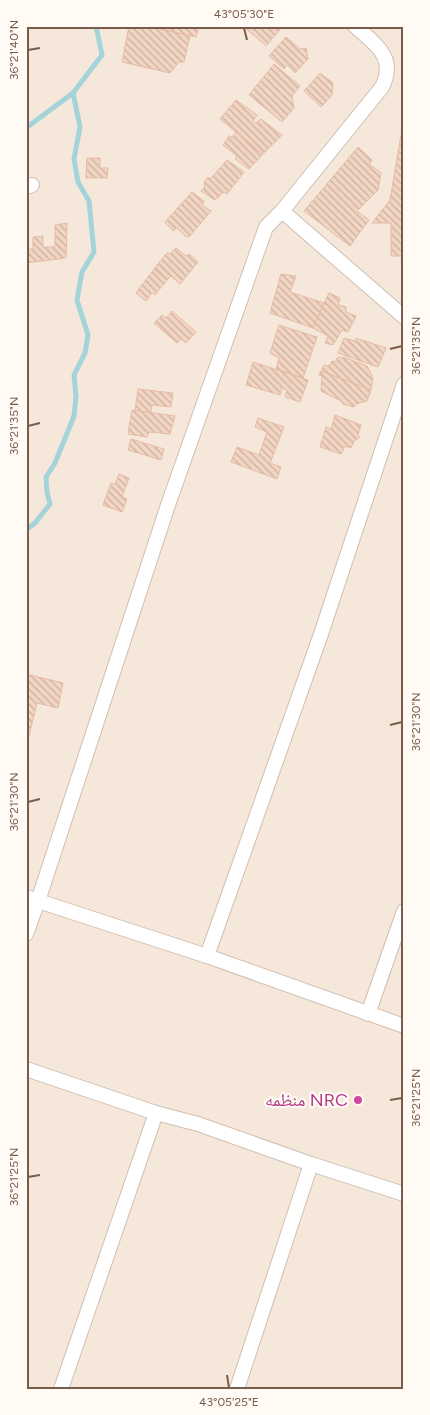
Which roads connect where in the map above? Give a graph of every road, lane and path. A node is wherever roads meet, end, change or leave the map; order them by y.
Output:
1 (355, 26) edge
2 (282, 211) junction
3 (404, 317) edge
4 (404, 384) edge
5 (32, 899) edge
6 (404, 911) edge
7 (26, 934) edge
8 (207, 956) junction
9 (368, 1014) junction
10 (404, 1026) edge
11 (26, 1069) edge
12 (156, 1113) junction
13 (311, 1164) junction
14 (404, 1194) edge
15 (61, 1389) edge
16 (237, 1389) edge

1 - 2 street
2 - 3 street
2 - 5 street
4 - 8 street
5 - 7 street
5 - 8 street
6 - 9 street
8 - 9 street
9 - 10 street
11 - 12 street
12 - 13 street
12 - 15 street
13 - 14 street
13 - 16 street

